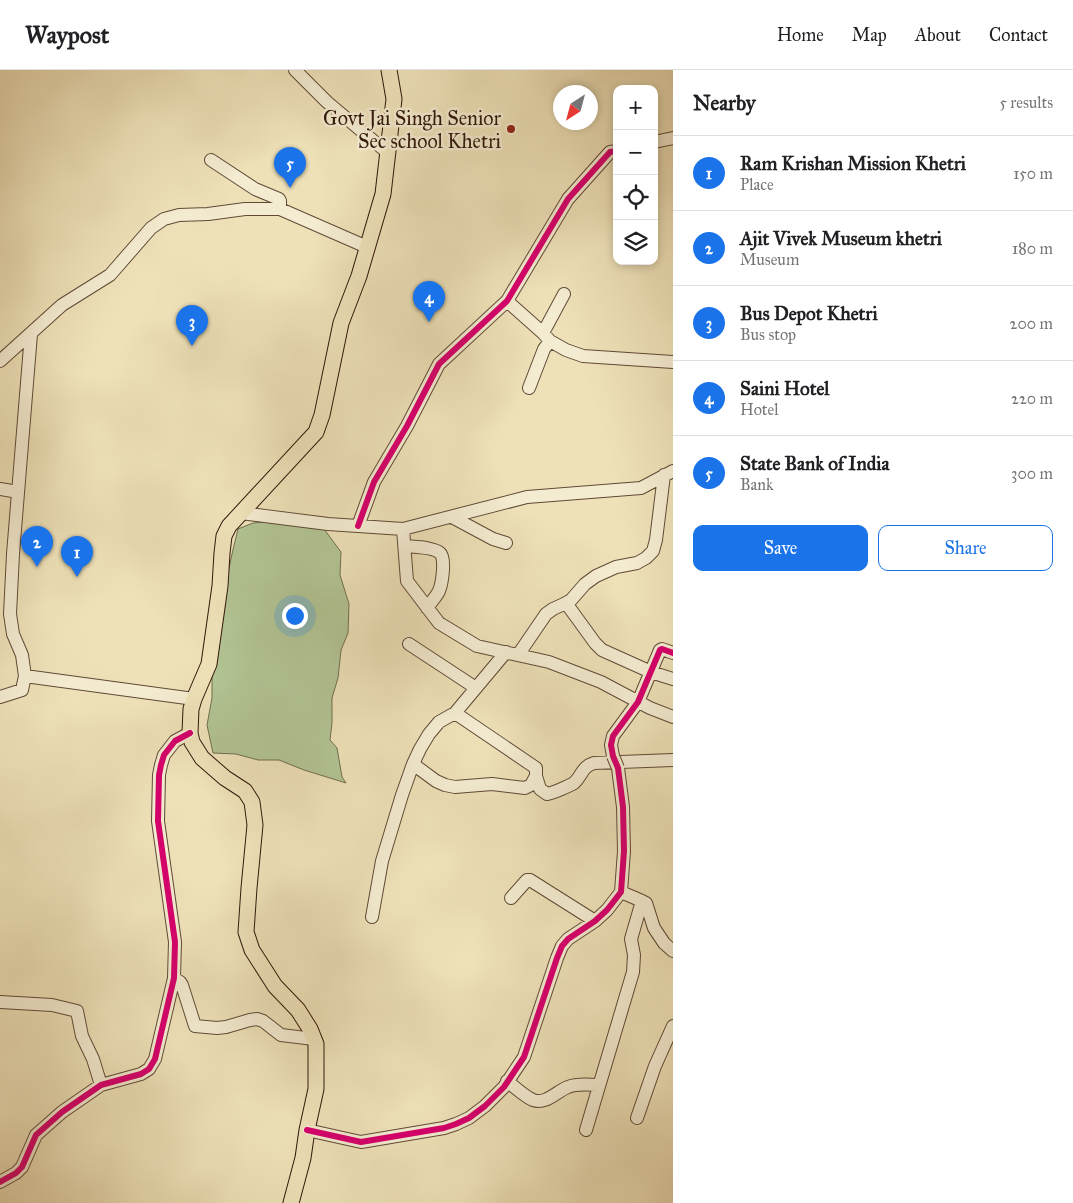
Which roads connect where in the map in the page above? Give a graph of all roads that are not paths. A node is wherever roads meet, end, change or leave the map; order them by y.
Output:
1 (295, 70) edge
2 (389, 70) edge
3 (673, 138) edge
4 (658, 141) edge
5 (613, 152) edge
6 (388, 153) junction
7 (211, 160) dead end
8 (280, 209) junction
9 (367, 247) junction
10 (564, 294) dead end
11 (507, 301) junction
12 (31, 334) junction
13 (547, 337) junction
14 (0, 361) edge
15 (673, 362) edge
16 (529, 388) dead end
17 (669, 473) edge
18 (0, 489) edge
19 (18, 492) junction
20 (242, 513) junction
21 (452, 517) junction
22 (358, 526) junction
23 (403, 529) junction
24 (506, 543) dead end
25 (405, 546) junction
26 (566, 603) junction
27 (427, 608) junction
28 (409, 644) dead end
29 (512, 653) junction
30 (673, 653) edge
31 (651, 672) junction
32 (25, 676) junction
33 (673, 680) edge
34 (476, 688) junction
35 (0, 696) edge
36 (194, 699) junction
37 (638, 702) junction
38 (455, 713) junction
39 (673, 717) edge
40 (190, 733) junction
41 (673, 760) edge
42 (413, 764) junction
43 (536, 776) junction
44 (621, 892) junction
45 (511, 898) dead end
46 (642, 901) junction
47 (372, 917) dead end
48 (595, 921) junction
49 (673, 951) edge
50 (174, 978) junction
51 (0, 1002) edge
52 (673, 1026) edge
53 (314, 1039) junction
54 (507, 1081) junction
55 (101, 1085) junction
56 (599, 1086) junction
57 (637, 1118) dead end
58 (586, 1130) dead end
59 (308, 1131) junction
60 (0, 1182) edge
61 (291, 1203) edge

1 - 6 street
2 - 6 main road
3 - 4 street
5 - 11 street
6 - 9 main road
7 - 8 street
8 - 9 street
8 - 12 street
9 - 20 main road
10 - 13 street
11 - 13 street
11 - 22 street
12 - 14 street
12 - 19 street
13 - 15 street
13 - 16 street
17 - 21 street
17 - 26 street
18 - 19 street
19 - 32 street
20 - 22 street
20 - 36 main road
21 - 23 street
21 - 24 street
22 - 23 street
23 - 25 street
25 - 27 street
25 - 27 street
26 - 29 street
26 - 31 street
27 - 29 street
28 - 34 street
29 - 34 street
29 - 37 street
30 - 31 street
31 - 33 street
31 - 37 street
32 - 35 street
32 - 36 street
34 - 38 street
36 - 40 main road
37 - 39 street
37 - 44 street
38 - 42 street
38 - 43 street
40 - 50 street
40 - 53 main road
41 - 43 street
42 - 43 street
42 - 47 street
44 - 46 street
44 - 48 street
45 - 48 street
46 - 49 street
46 - 56 street
48 - 54 street
50 - 53 street
50 - 55 street
51 - 55 street
52 - 57 street
53 - 59 main road
54 - 56 street
54 - 59 street
55 - 60 street
56 - 58 street
59 - 61 main road

